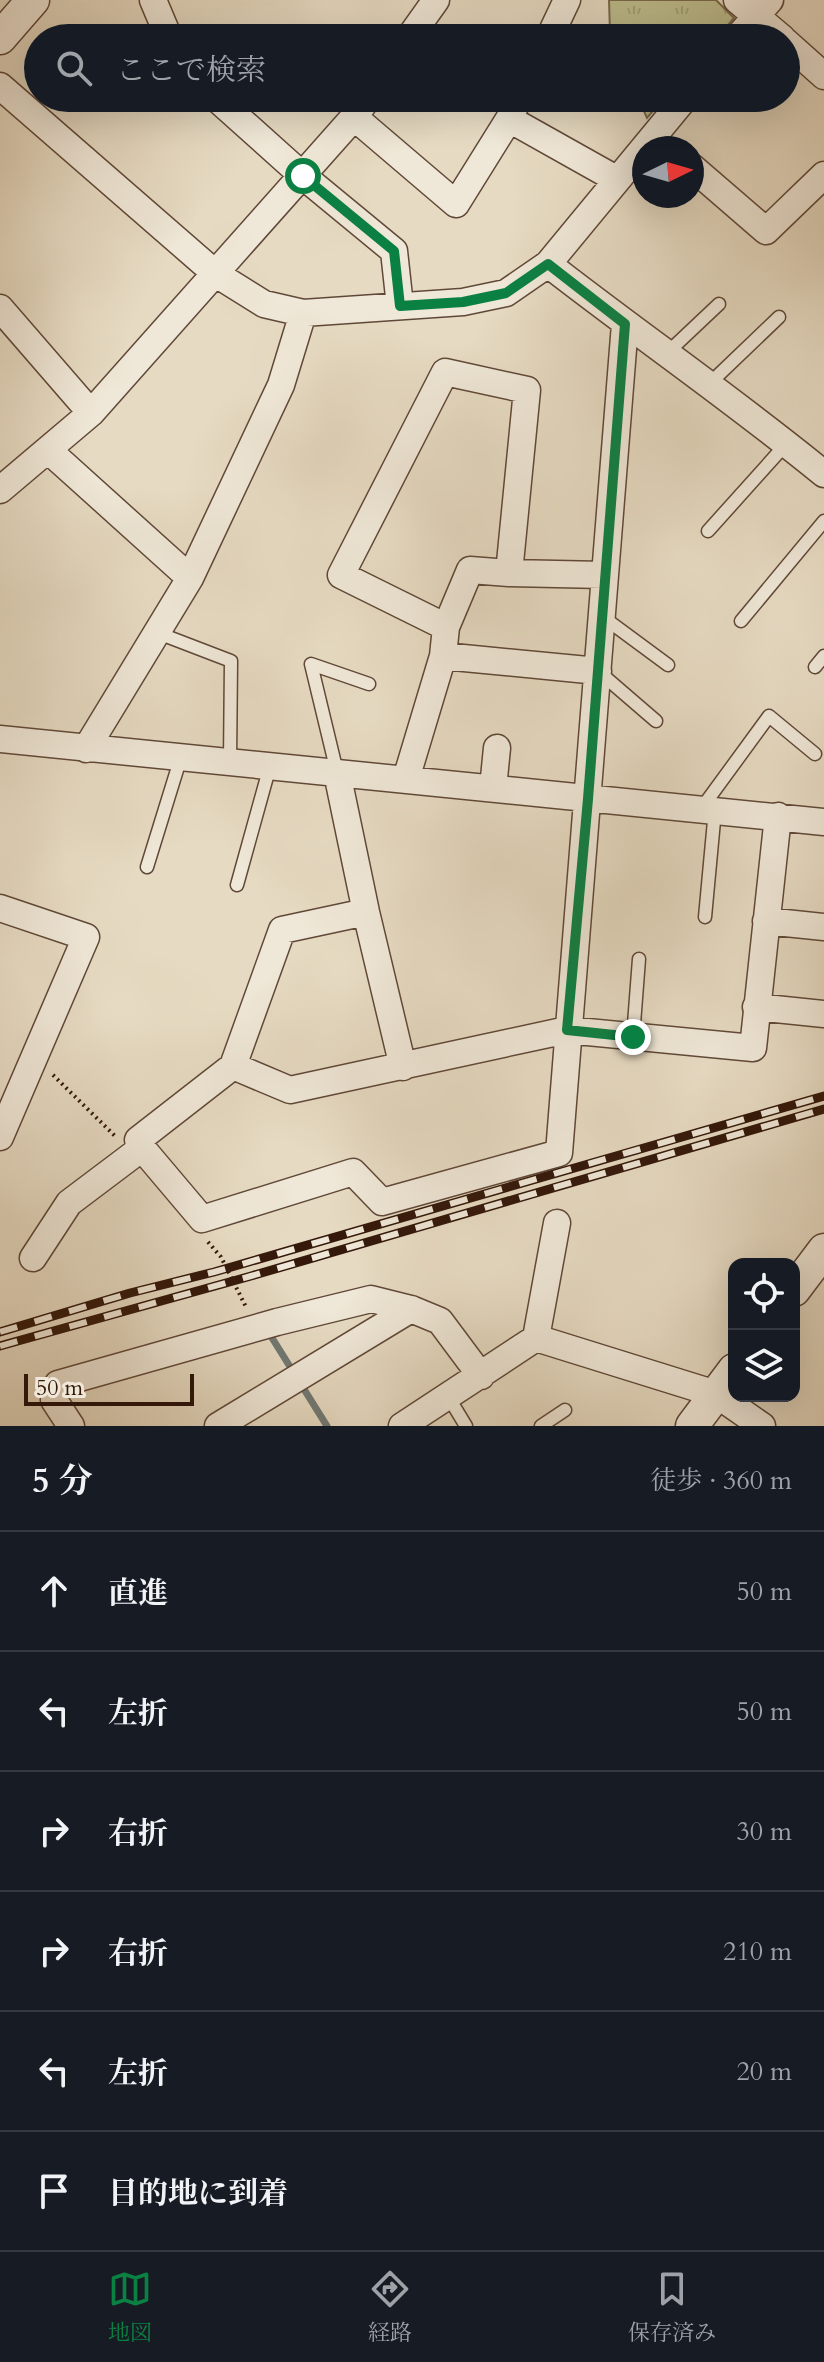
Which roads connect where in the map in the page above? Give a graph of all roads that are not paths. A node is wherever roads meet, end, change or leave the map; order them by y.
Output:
1 (33, 0) edge
2 (153, 0) edge
3 (436, 0) edge
4 (567, 0) edge
5 (754, 5) edge
6 (163, 24) edge
7 (419, 24) edge
8 (556, 24) edge
9 (744, 24) edge
10 (770, 24) edge
11 (0, 38) edge
12 (800, 54) edge
13 (824, 76) edge
14 (0, 86) edge
15 (24, 107) edge
16 (30, 112) edge
17 (232, 112) edge
18 (358, 112) edge
19 (365, 112) edge
20 (512, 112) edge
21 (520, 112) edge
22 (678, 112) edge
23 (665, 136) edge
24 (632, 166) edge
25 (824, 175) edge
26 (303, 176) junction
27 (704, 177) edge
28 (616, 179) junction
29 (548, 264) junction
30 (216, 274) junction
31 (719, 304) dead end
32 (400, 306) junction
33 (0, 308) edge
34 (303, 313) junction
35 (779, 317) dead end
36 (625, 324) junction
37 (666, 354) junction
38 (708, 385) junction
39 (91, 413) junction
40 (787, 443) junction
41 (48, 450) junction
42 (819, 462) edge
43 (0, 490) edge
44 (824, 521) edge
45 (708, 531) dead end
46 (509, 573) junction
47 (604, 575) junction
48 (190, 578) junction
49 (602, 616) junction
50 (741, 621) dead end
51 (446, 627) junction
52 (158, 633) junction
53 (443, 656) junction
54 (824, 656) edge
55 (668, 665) dead end
56 (815, 667) dead end
57 (598, 671) junction
58 (369, 684) dead end
59 (656, 721) dead end
60 (0, 739) edge
61 (497, 748) dead end
62 (86, 749) junction
63 (815, 754) dead end
64 (181, 757) junction
65 (230, 762) junction
66 (270, 766) junction
67 (337, 773) junction
68 (406, 779) junction
69 (493, 788) junction
70 (588, 799) junction
71 (708, 810) junction
72 (778, 816) junction
73 (824, 822) edge
74 (147, 867) dead end
75 (237, 885) dead end
76 (366, 912) junction
77 (2, 915) edge
78 (705, 917) dead end
79 (766, 921) junction
80 (824, 927) edge
81 (639, 959) dead end
82 (756, 1007) junction
83 (824, 1014) edge
84 (567, 1030) junction
85 (633, 1037) junction
86 (233, 1066) junction
87 (403, 1067) junction
88 (0, 1137) edge
89 (142, 1148) junction
90 (557, 1223) dead end
91 (824, 1250) edge
92 (33, 1258) dead end
93 (800, 1282) edge
94 (411, 1309) junction
95 (536, 1338) junction
96 (481, 1376) junction
97 (725, 1382) edge
98 (449, 1398) junction
99 (565, 1410) dead end
100 (71, 1426) edge
101 (218, 1426) edge
102 (402, 1426) edge
103 (466, 1426) edge
104 (541, 1426) edge
105 (692, 1426) edge
106 (762, 1426) edge

1 - 11 street
2 - 6 street
3 - 7 street
4 - 8 street
5 - 9 street
5 - 10 street
12 - 13 street
14 - 15 street
16 - 30 street
17 - 26 street
18 - 26 street
19 - 20 street
21 - 28 street
22 - 23 street
24 - 28 street
25 - 27 street
26 - 30 street
26 - 32 street
28 - 29 street
29 - 32 street
29 - 36 street
30 - 34 street
30 - 39 street
31 - 37 lane
32 - 34 street
33 - 39 street
34 - 48 street
35 - 38 lane
36 - 37 street
36 - 47 street
37 - 38 street
38 - 40 street
39 - 41 street
40 - 42 street
40 - 45 lane
41 - 43 street
41 - 48 street
44 - 50 lane
46 - 47 street
46 - 51 street
46 - 51 street
47 - 49 street
48 - 52 street
49 - 55 lane
49 - 57 street
51 - 53 street
52 - 62 street
52 - 65 lane
53 - 57 street
53 - 68 street
54 - 56 lane
57 - 59 lane
57 - 70 street
58 - 67 lane
60 - 62 street
61 - 69 street
62 - 64 street
63 - 71 lane
64 - 65 street
64 - 74 lane
65 - 66 street
66 - 67 street
66 - 75 lane
67 - 68 street
67 - 76 street
68 - 69 street
69 - 70 street
70 - 71 street
70 - 84 street
71 - 72 street
71 - 78 lane
72 - 73 street
72 - 79 street
76 - 86 street
76 - 87 street
77 - 88 street
79 - 80 street
79 - 82 street
81 - 85 lane
82 - 83 street
82 - 85 street
84 - 85 street
84 - 87 street
84 - 89 street
86 - 87 street
86 - 89 street
89 - 92 street
90 - 95 street
91 - 93 street
94 - 96 street
94 - 100 street
94 - 101 street
95 - 96 street
95 - 97 street
96 - 98 street
97 - 105 street
97 - 106 street
98 - 102 street
98 - 103 lane
99 - 104 lane

